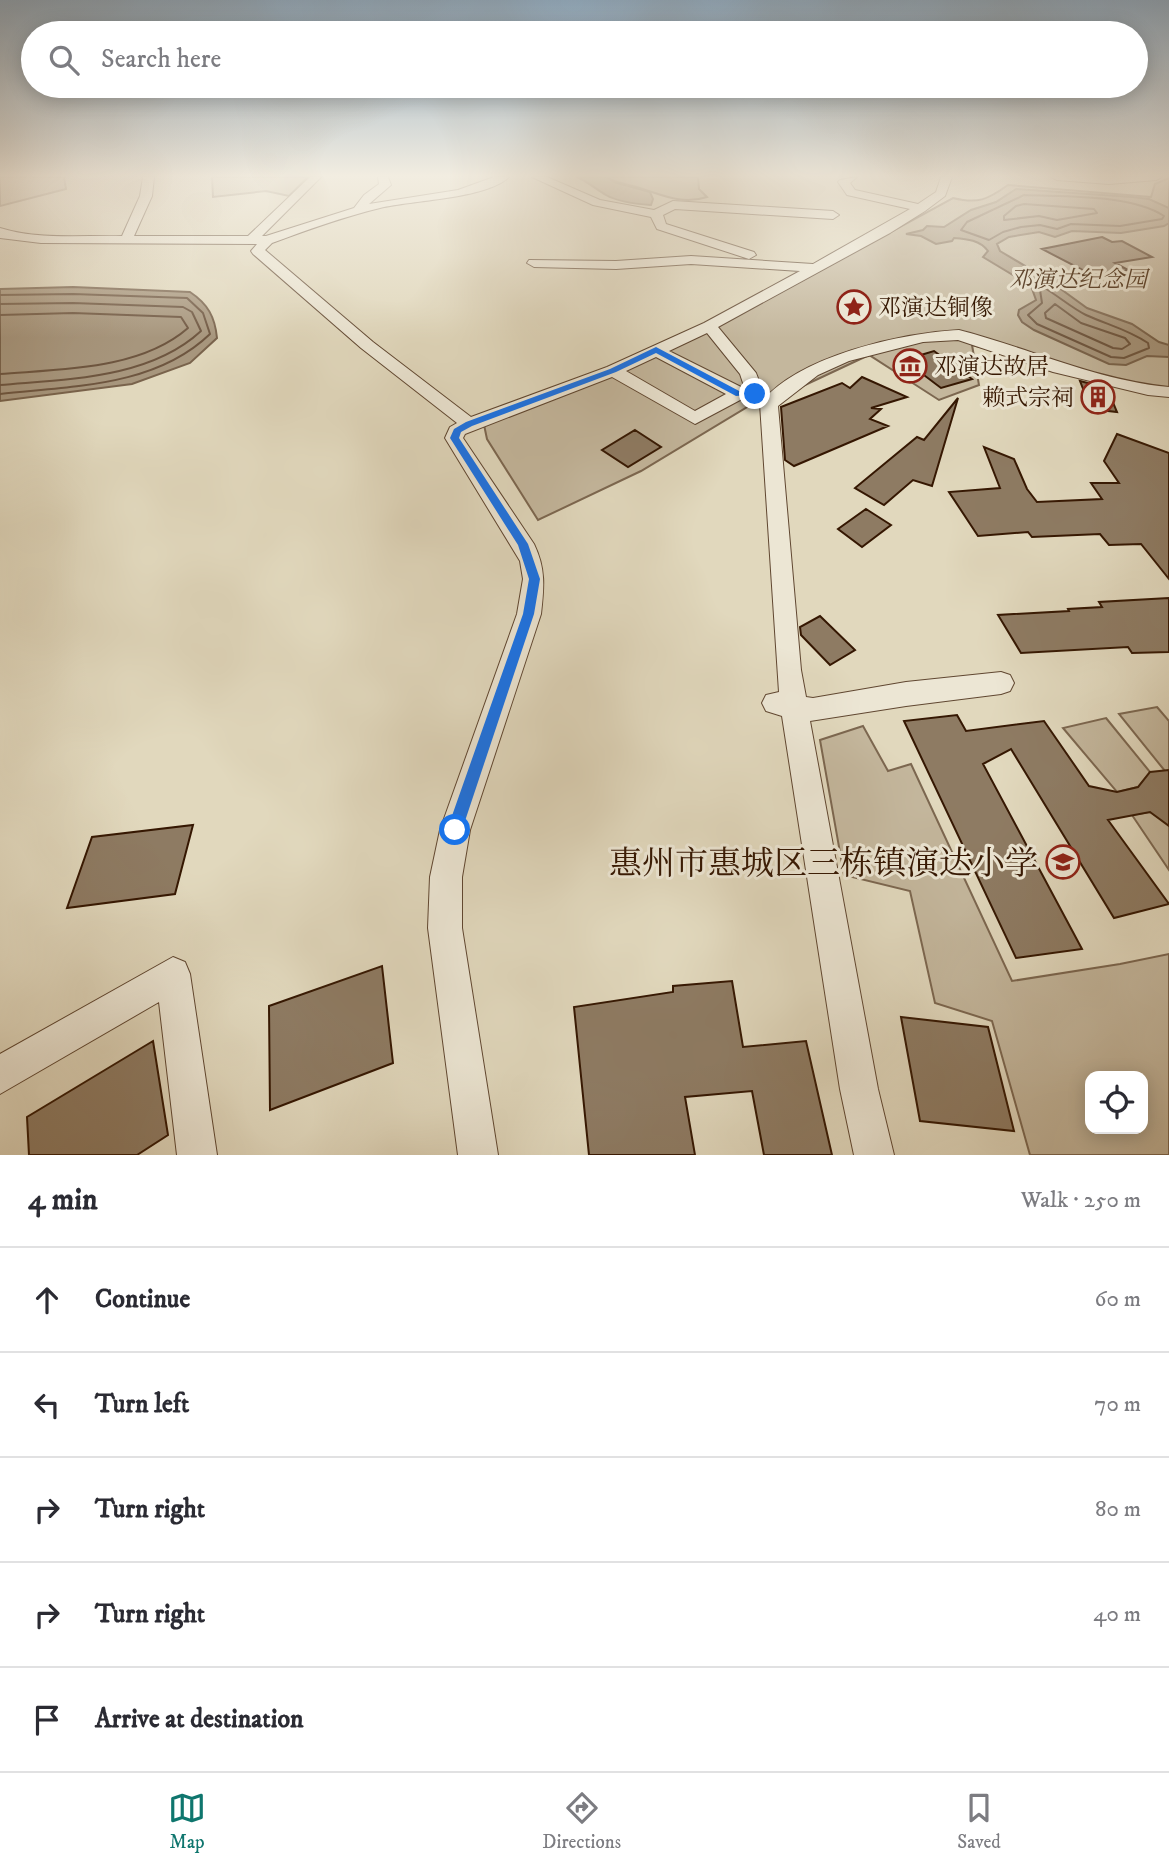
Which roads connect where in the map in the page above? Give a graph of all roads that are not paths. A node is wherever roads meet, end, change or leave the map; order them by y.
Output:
1 (130, 231) edge
2 (260, 231) edge
3 (287, 231) edge
4 (673, 231) edge
5 (884, 231) edge
6 (0, 232) edge
7 (127, 238) junction
8 (251, 240) junction
9 (267, 240) junction
10 (534, 263) dead end
11 (783, 264) junction
12 (813, 268) junction
13 (709, 326) junction
14 (656, 350) junction
15 (613, 371) junction
16 (1169, 392) edge
17 (754, 397) junction
18 (469, 424) junction
19 (1000, 683) dead end
20 (775, 703) dead end
21 (0, 1075) edge
22 (197, 1155) edge
23 (478, 1155) edge
24 (874, 1155) edge

1 - 7 street
2 - 8 street
3 - 9 street
4 - 11 street
5 - 12 street
6 - 7 street
7 - 8 street
8 - 9 street
9 - 18 street
10 - 11 street
11 - 12 street
12 - 13 street
13 - 14 street
13 - 17 street
14 - 15 street
14 - 17 street
15 - 17 street
15 - 18 street
16 - 17 street
17 - 24 street
18 - 23 street
19 - 20 street
21 - 22 street

